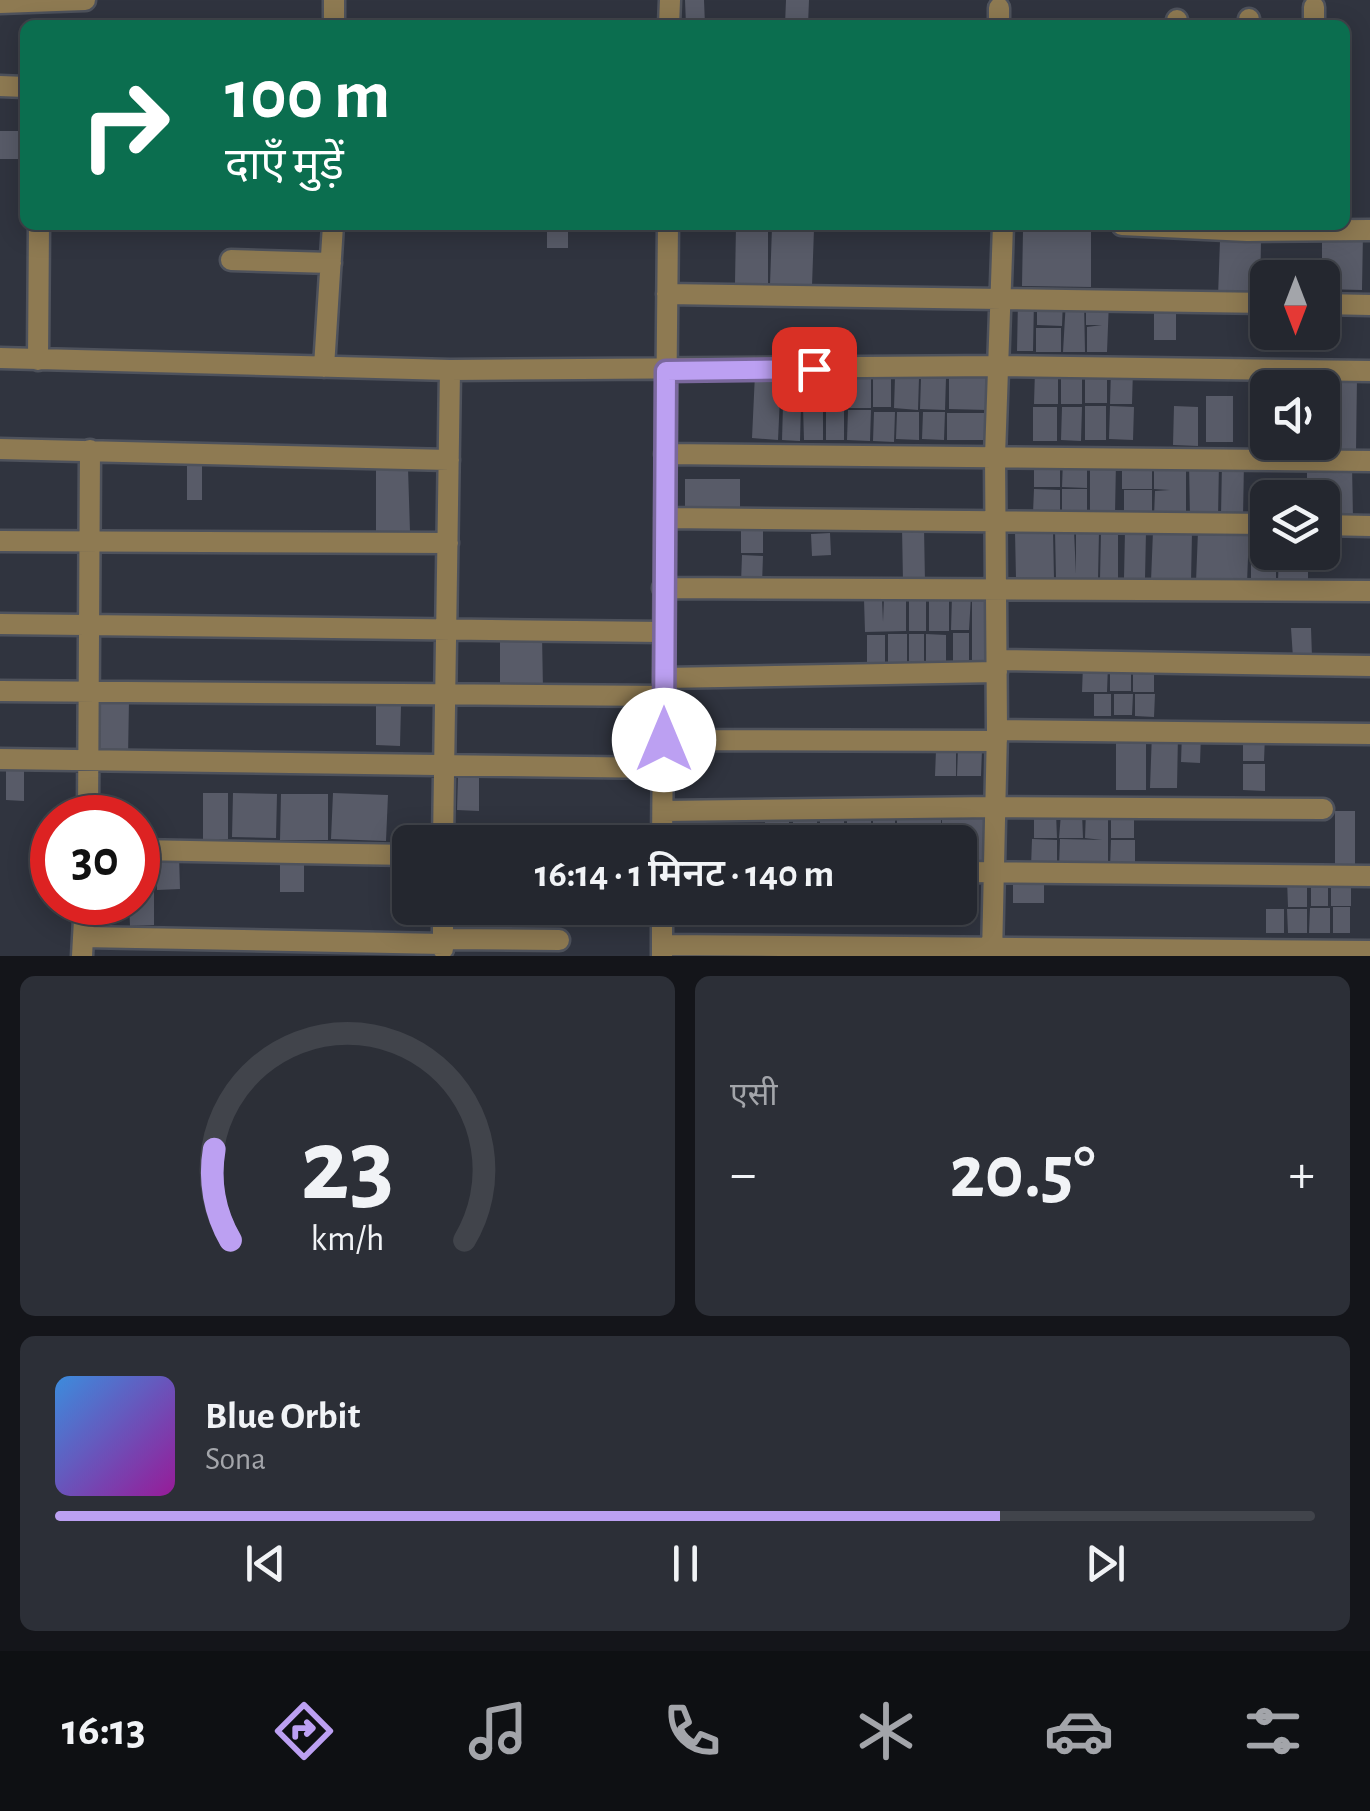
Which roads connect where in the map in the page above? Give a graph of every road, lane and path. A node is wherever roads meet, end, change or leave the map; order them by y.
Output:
1 (86, 0) edge
2 (0, 3) edge
3 (39, 230) edge
4 (334, 230) edge
5 (668, 230) edge
6 (1003, 230) edge
7 (231, 260) dead end
8 (331, 264) junction
9 (667, 294) junction
10 (1002, 297) junction
11 (1250, 302) edge
12 (1340, 304) edge
13 (1370, 305) edge
14 (0, 358) edge
15 (38, 360) junction
16 (1000, 366) junction
17 (324, 367) junction
18 (450, 370) junction
19 (666, 371) junction
20 (1370, 372) edge
21 (0, 449) edge
22 (90, 450) junction
23 (666, 454) junction
24 (995, 456) junction
25 (449, 460) junction
26 (1370, 461) edge
27 (665, 518) junction
28 (995, 520) junction
29 (1250, 524) edge
30 (1340, 525) edge
31 (1370, 526) edge
32 (0, 541) edge
33 (91, 543) junction
34 (448, 544) junction
35 (664, 588) junction
36 (997, 590) junction
37 (1370, 591) edge
38 (0, 624) edge
39 (88, 626) junction
40 (447, 628) junction
41 (664, 632) junction
42 (997, 666) junction
43 (1370, 666) edge
44 (664, 687) junction
45 (0, 691) edge
46 (87, 692) junction
47 (446, 695) junction
48 (1370, 734) edge
49 (997, 735) junction
50 (664, 740) junction
51 (0, 759) edge
52 (88, 761) junction
53 (445, 765) junction
54 (663, 768) junction
55 (88, 795) edge
56 (994, 806) junction
57 (1323, 808) dead end
58 (663, 810) junction
59 (443, 825) edge
60 (663, 825) edge
61 (160, 850) edge
62 (392, 855) edge
63 (977, 872) edge
64 (995, 872) junction
65 (1370, 876) edge
66 (559, 940) dead end
67 (443, 946) edge
68 (83, 947) edge
69 (662, 950) edge
70 (1370, 950) edge
71 (992, 951) edge

1 - 2 street
3 - 15 street
4 - 8 street
5 - 9 street
6 - 10 street
7 - 8 street
8 - 17 street
9 - 10 street
9 - 19 street
10 - 11 street
10 - 16 street
12 - 13 street
14 - 15 street
15 - 17 street
16 - 19 street
16 - 20 street
16 - 24 street
17 - 18 street
18 - 19 street
18 - 25 street
19 - 23 street
21 - 22 street
22 - 25 street
22 - 33 street
23 - 24 street
23 - 27 street
24 - 26 street
24 - 28 street
25 - 34 street
27 - 28 street
27 - 35 street
28 - 29 street
28 - 36 street
30 - 31 street
32 - 33 street
33 - 34 street
33 - 39 street
34 - 40 street
35 - 36 street
35 - 41 street
36 - 37 street
36 - 42 street
38 - 39 street
39 - 40 street
39 - 46 street
40 - 41 street
40 - 47 street
41 - 44 street
42 - 43 street
42 - 44 street
42 - 49 street
44 - 47 street
44 - 50 street
45 - 46 street
46 - 47 street
46 - 52 street
47 - 53 street
48 - 49 street
49 - 50 street
49 - 56 street
50 - 54 street
51 - 52 street
52 - 53 street
52 - 55 street
53 - 54 street
53 - 59 street
54 - 58 street
56 - 57 street
56 - 58 street
56 - 64 street
58 - 60 street
61 - 62 street
63 - 64 street
64 - 65 street
64 - 71 street
66 - 67 street
67 - 68 street
69 - 71 street
70 - 71 street

